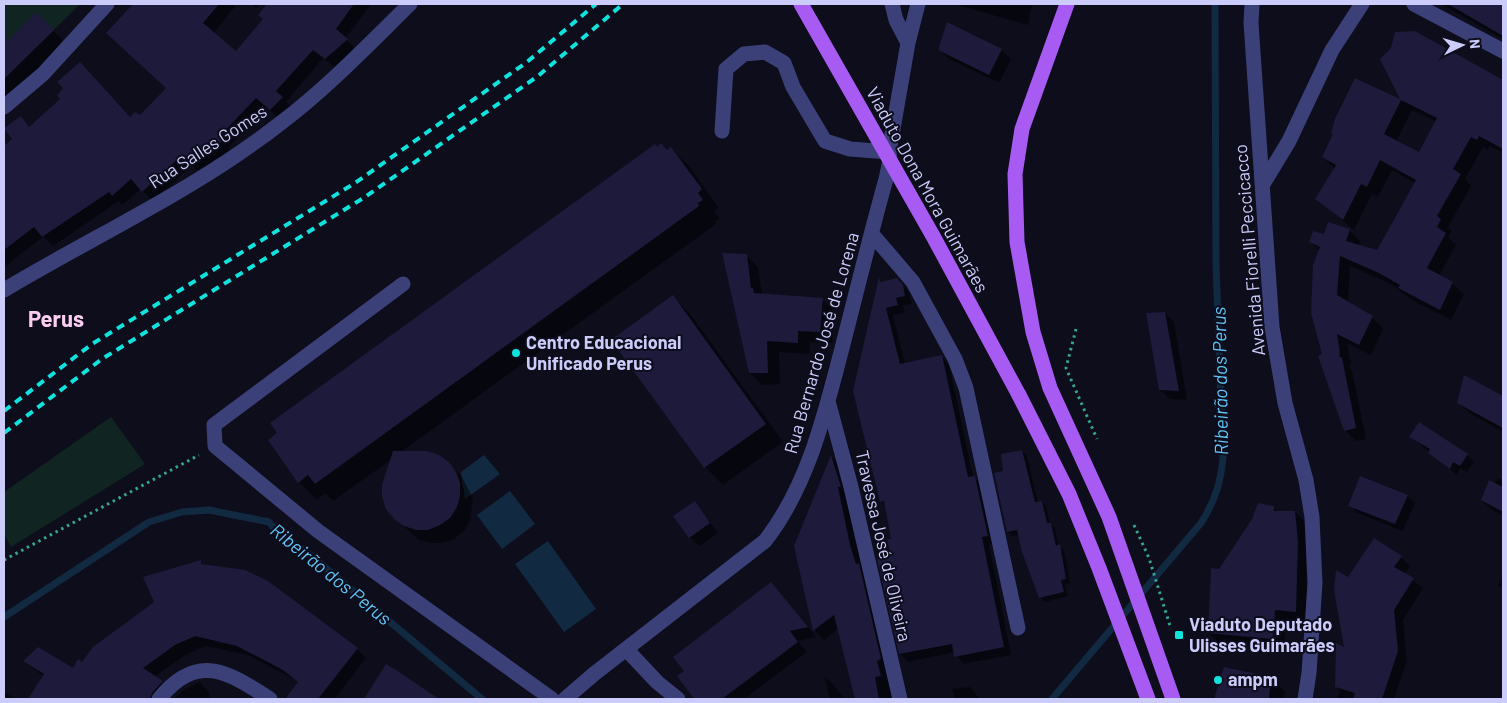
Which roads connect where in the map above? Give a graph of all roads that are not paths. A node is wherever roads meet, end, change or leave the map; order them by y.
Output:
1 (106, 4) edge
2 (410, 4) edge
3 (801, 4) edge
4 (892, 4) edge
5 (918, 4) edge
6 (1067, 4) edge
7 (1252, 4) edge
8 (1362, 4) edge
9 (1414, 4) edge
10 (908, 42) junction
11 (1503, 51) edge
12 (4, 106) edge
13 (722, 131) dead end
14 (889, 156) junction
15 (1263, 184) junction
16 (872, 234) junction
17 (403, 284) dead end
18 (4, 290) edge
19 (828, 401) junction
20 (1018, 628) dead end
21 (626, 649) junction
22 (159, 699) edge
23 (270, 699) edge
24 (552, 699) edge
25 (564, 699) edge
26 (678, 699) edge
27 (900, 699) edge
28 (1148, 699) edge
29 (1173, 699) edge
30 (1305, 699) edge

1 - 12 street
2 - 18 street, Rua Salles Gomes
3 - 14 main road, Viaduto Dona Mora Guimarães, bridge
4 - 10 street
5 - 10 street, Rua Bernardo José de Lorena
6 - 29 main road
7 - 15 street, Avenida Fiorelli Peccicacco
8 - 15 street
9 - 11 street
10 - 14 street, Rua Bernardo José de Lorena
13 - 14 street
14 - 16 street, Rua Bernardo José de Lorena
14 - 28 main road, Viaduto Dona Mora Guimarães, bridge
15 - 30 street, Avenida Fiorelli Peccicacco
16 - 19 street, Rua Bernardo José de Lorena
16 - 20 street
17 - 24 street
19 - 21 street, Rua Bernardo José de Lorena
19 - 27 street, Travessa José de Oliveira
21 - 25 street, Rua Bernardo José de Lorena
21 - 26 street
22 - 23 street

